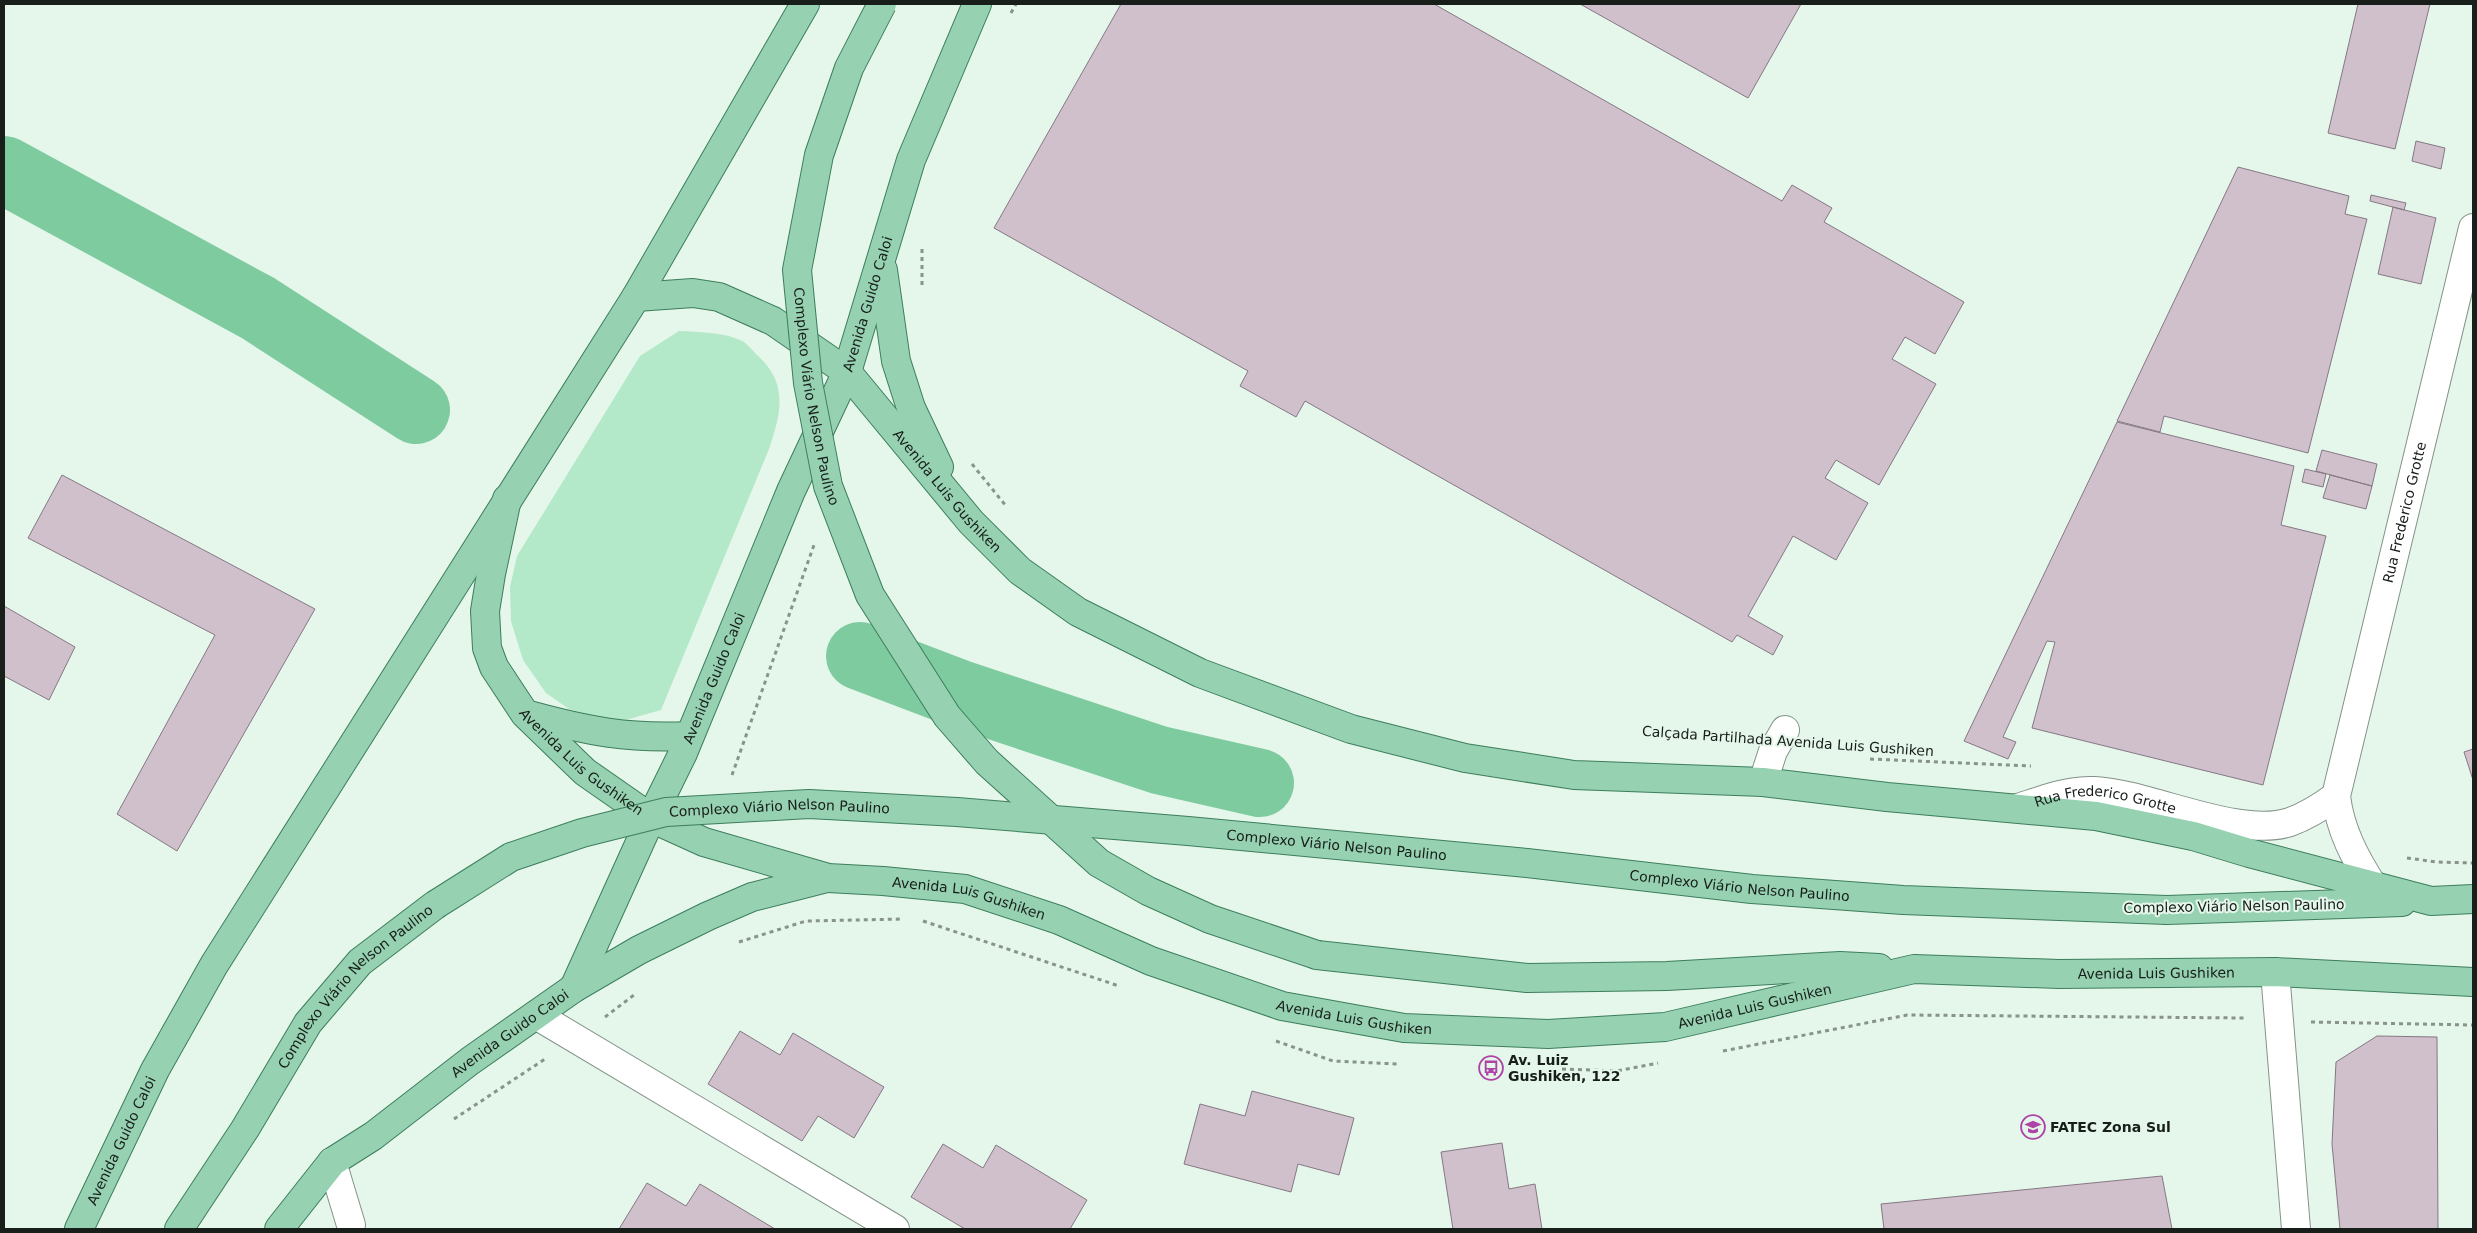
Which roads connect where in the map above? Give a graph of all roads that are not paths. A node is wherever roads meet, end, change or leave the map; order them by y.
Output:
1 (805, 4) edge
2 (882, 4) edge
3 (976, 4) edge
4 (2473, 228) edge
5 (882, 262) junction
6 (636, 297) junction
7 (847, 372) junction
8 (507, 499) junction
9 (971, 522) junction
10 (525, 714) junction
11 (1785, 730) dead end
12 (689, 736) junction
13 (1763, 782) junction
14 (2336, 796) junction
15 (2018, 808) junction
16 (651, 818) junction
17 (828, 878) junction
18 (2373, 886) junction
19 (2473, 899) edge
20 (2431, 901) junction
21 (1914, 969) junction
22 (2276, 972) junction
23 (2473, 982) edge
24 (574, 988) junction
25 (536, 1015) junction
26 (332, 1162) junction
27 (352, 1228) edge
28 (78, 1229) edge
29 (179, 1229) edge
30 (279, 1229) edge
31 (895, 1229) edge
32 (2296, 1229) edge

1 - 6 main road, Avenida Guido Caloi
2 - 21 main road, Complexo Viário Nelson Paulino, bridge
3 - 5 main road, Avenida Guido Caloi
4 - 14 street, Rua Frederico Grotte
5 - 7 main road, Avenida Guido Caloi
5 - 9 main road
6 - 7 main road, Avenida Luis Gushiken
6 - 8 main road, Avenida Guido Caloi
7 - 9 main road, Avenida Luis Gushiken
7 - 12 main road, Avenida Guido Caloi
8 - 10 main road, Avenida Luis Gushiken
8 - 28 main road, Avenida Guido Caloi
9 - 13 main road, Avenida Luis Gushiken
10 - 12 main road
10 - 16 main road, Avenida Luis Gushiken
11 - 13 street
12 - 16 main road, Avenida Guido Caloi
13 - 15 main road, Avenida Luis Gushiken
14 - 15 street, Rua Frederico Grotte
14 - 18 street, Rua Frederico Grotte
15 - 18 main road, Avenida Luis Gushiken
16 - 17 main road, Avenida Luis Gushiken
16 - 24 main road, Avenida Guido Caloi
17 - 21 main road, Avenida Luis Gushiken
17 - 24 main road
18 - 20 main road, Avenida Luis Gushiken
19 - 20 main road, Avenida Luis Gushiken
20 - 29 main road, Complexo Viário Nelson Paulino, bridge
21 - 22 main road, Avenida Luis Gushiken
22 - 23 main road, Avenida Luis Gushiken
22 - 32 street
24 - 25 main road, Avenida Guido Caloi
25 - 26 main road, Avenida Guido Caloi
25 - 31 street
26 - 27 street
26 - 30 main road, Avenida Guido Caloi

